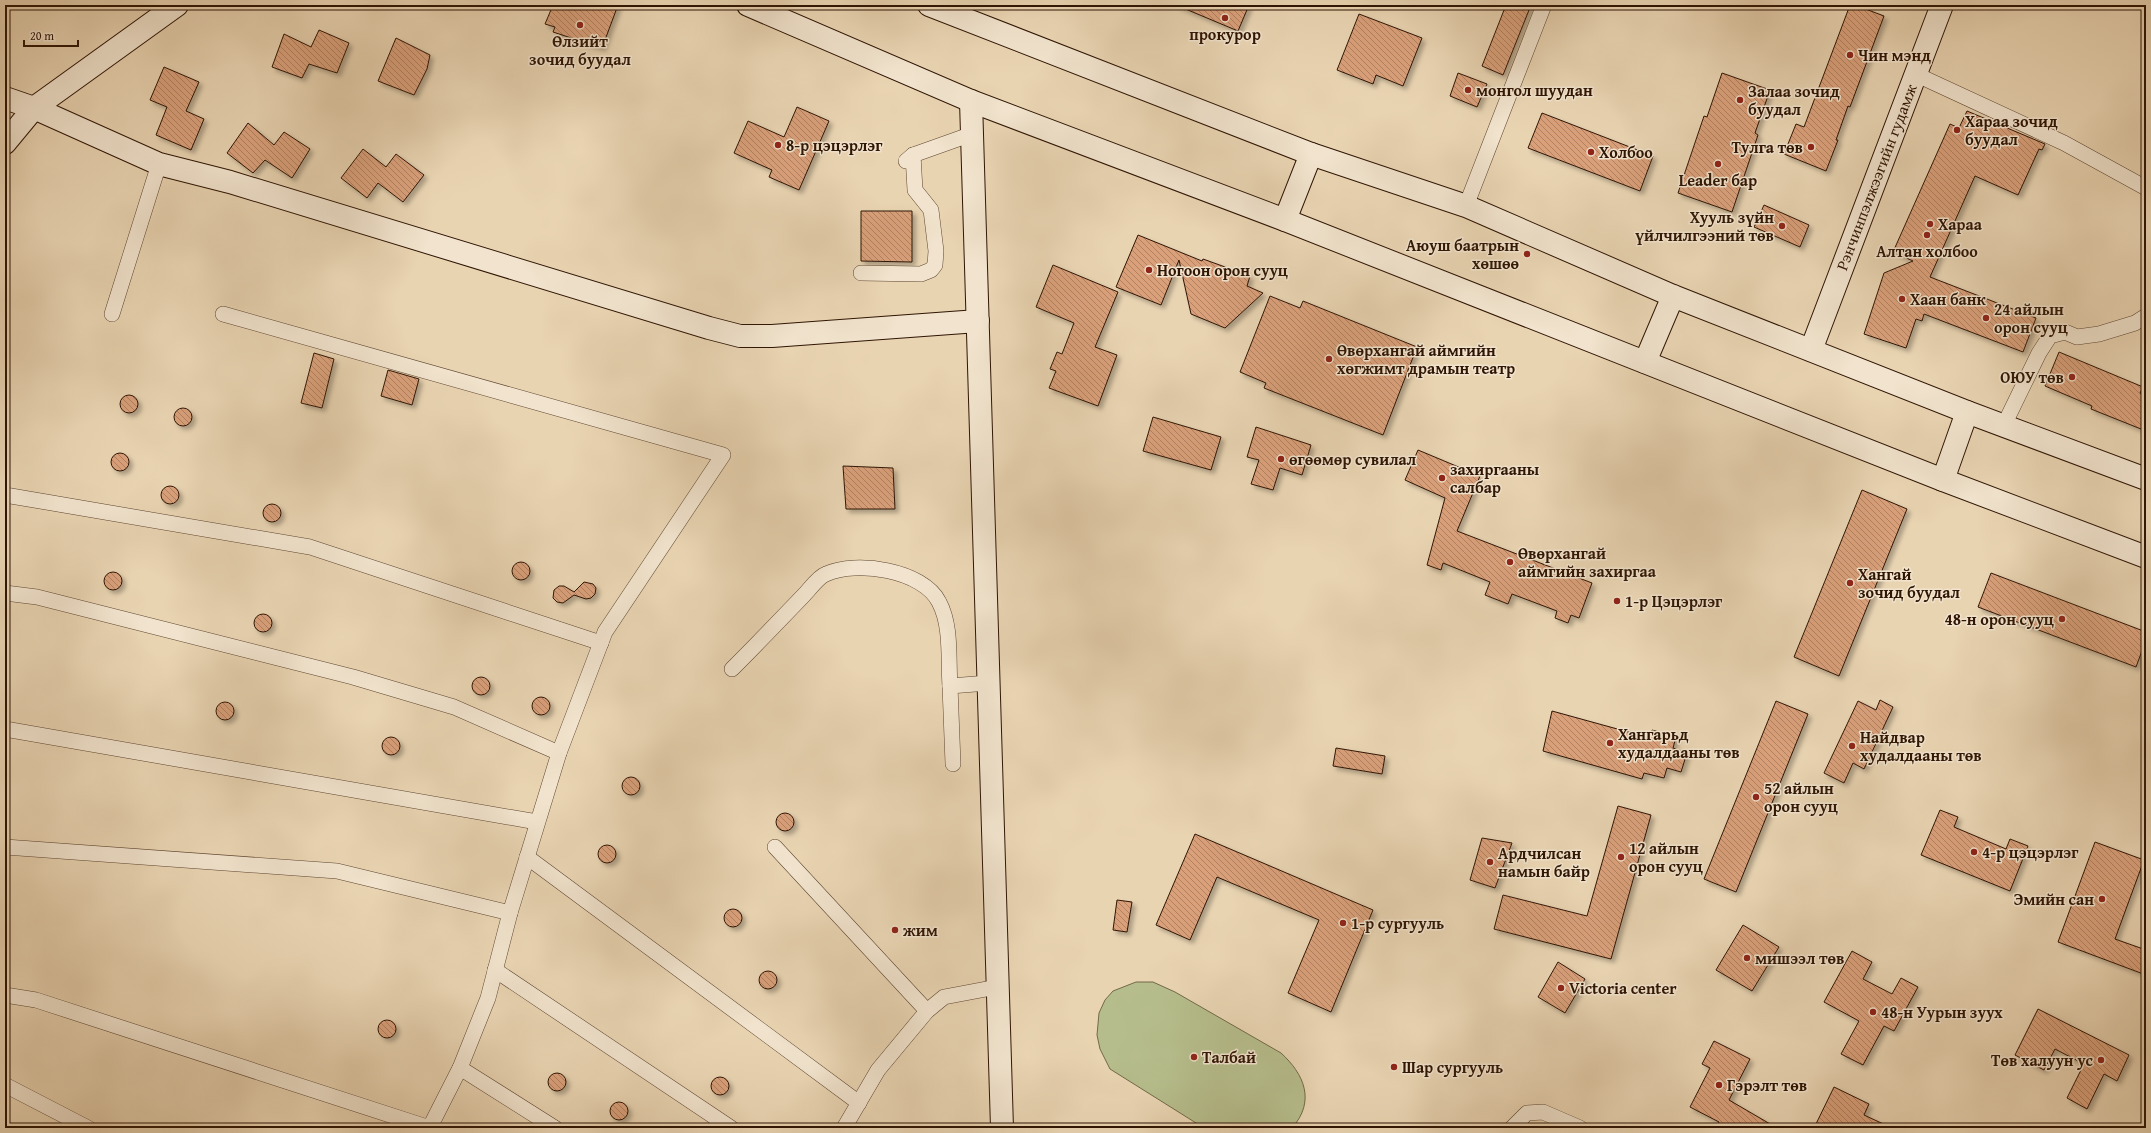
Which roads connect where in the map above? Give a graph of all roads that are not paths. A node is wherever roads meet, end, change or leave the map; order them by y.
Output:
1 (177, 5) edge
2 (929, 5) edge
3 (1544, 5) edge
4 (1942, 5) edge
5 (753, 7) edge
6 (1915, 74) junction
7 (5, 98) edge
8 (971, 101) junction
9 (34, 108) junction
10 (972, 134) junction
11 (5, 142) edge
12 (1311, 154) junction
13 (160, 164) junction
14 (2146, 188) edge
15 (1466, 206) junction
16 (1285, 220) junction
17 (861, 273) dead end
18 (1673, 296) junction
19 (112, 314) dead end
20 (223, 314) dead end
21 (2146, 316) edge
22 (978, 321) junction
23 (1811, 350) junction
24 (1645, 362) junction
25 (1967, 412) junction
26 (2004, 425) junction
27 (2146, 478) edge
28 (1943, 480) junction
29 (5, 495) edge
30 (2146, 556) edge
31 (5, 593) edge
32 (602, 643) junction
33 (732, 669) dead end
34 (988, 683) junction
35 (950, 686) junction
36 (5, 729) edge
37 (559, 752) junction
38 (953, 764) dead end
39 (537, 822) junction
40 (5, 847) edge
41 (775, 848) dead end
42 (527, 857) junction
43 (510, 913) junction
44 (495, 970) junction
45 (997, 987) junction
46 (5, 995) edge
47 (927, 1010) junction
48 (460, 1068) junction
49 (5, 1085) edge
50 (859, 1104) junction
51 (88, 1128) edge
52 (430, 1128) edge
53 (555, 1128) edge
54 (731, 1128) edge
55 (844, 1128) edge
56 (1002, 1128) edge
57 (1512, 1128) edge
58 (1580, 1128) edge

1 - 9 main road
2 - 12 main road
3 - 15 street
4 - 6 main road, Рэнчинпэлжээгийн гудамж
5 - 8 main road
6 - 14 street
6 - 23 main road, Рэнчинпэлжээгийн гудамж
7 - 9 main road
8 - 10 main road
8 - 16 main road
9 - 11 main road
9 - 13 main road
10 - 17 street
10 - 22 main road
12 - 15 main road
12 - 16 main road
13 - 19 street
13 - 22 main road
15 - 18 main road
16 - 24 main road
18 - 23 main road
18 - 24 main road
20 - 32 street
21 - 26 street
22 - 34 main road
23 - 25 main road
24 - 28 main road
25 - 26 main road
25 - 28 main road
26 - 27 main road
28 - 30 main road
29 - 32 street
31 - 37 street
32 - 37 street
33 - 35 street
34 - 35 street
34 - 45 main road
35 - 38 street
36 - 39 street
37 - 39 street
39 - 42 street
40 - 43 street
41 - 47 street
42 - 43 street
42 - 50 street
43 - 44 street
44 - 48 street
44 - 54 street
45 - 47 street
45 - 56 main road
46 - 52 street
47 - 50 street
48 - 52 street
48 - 53 street
49 - 51 street
50 - 55 street
57 - 58 street

